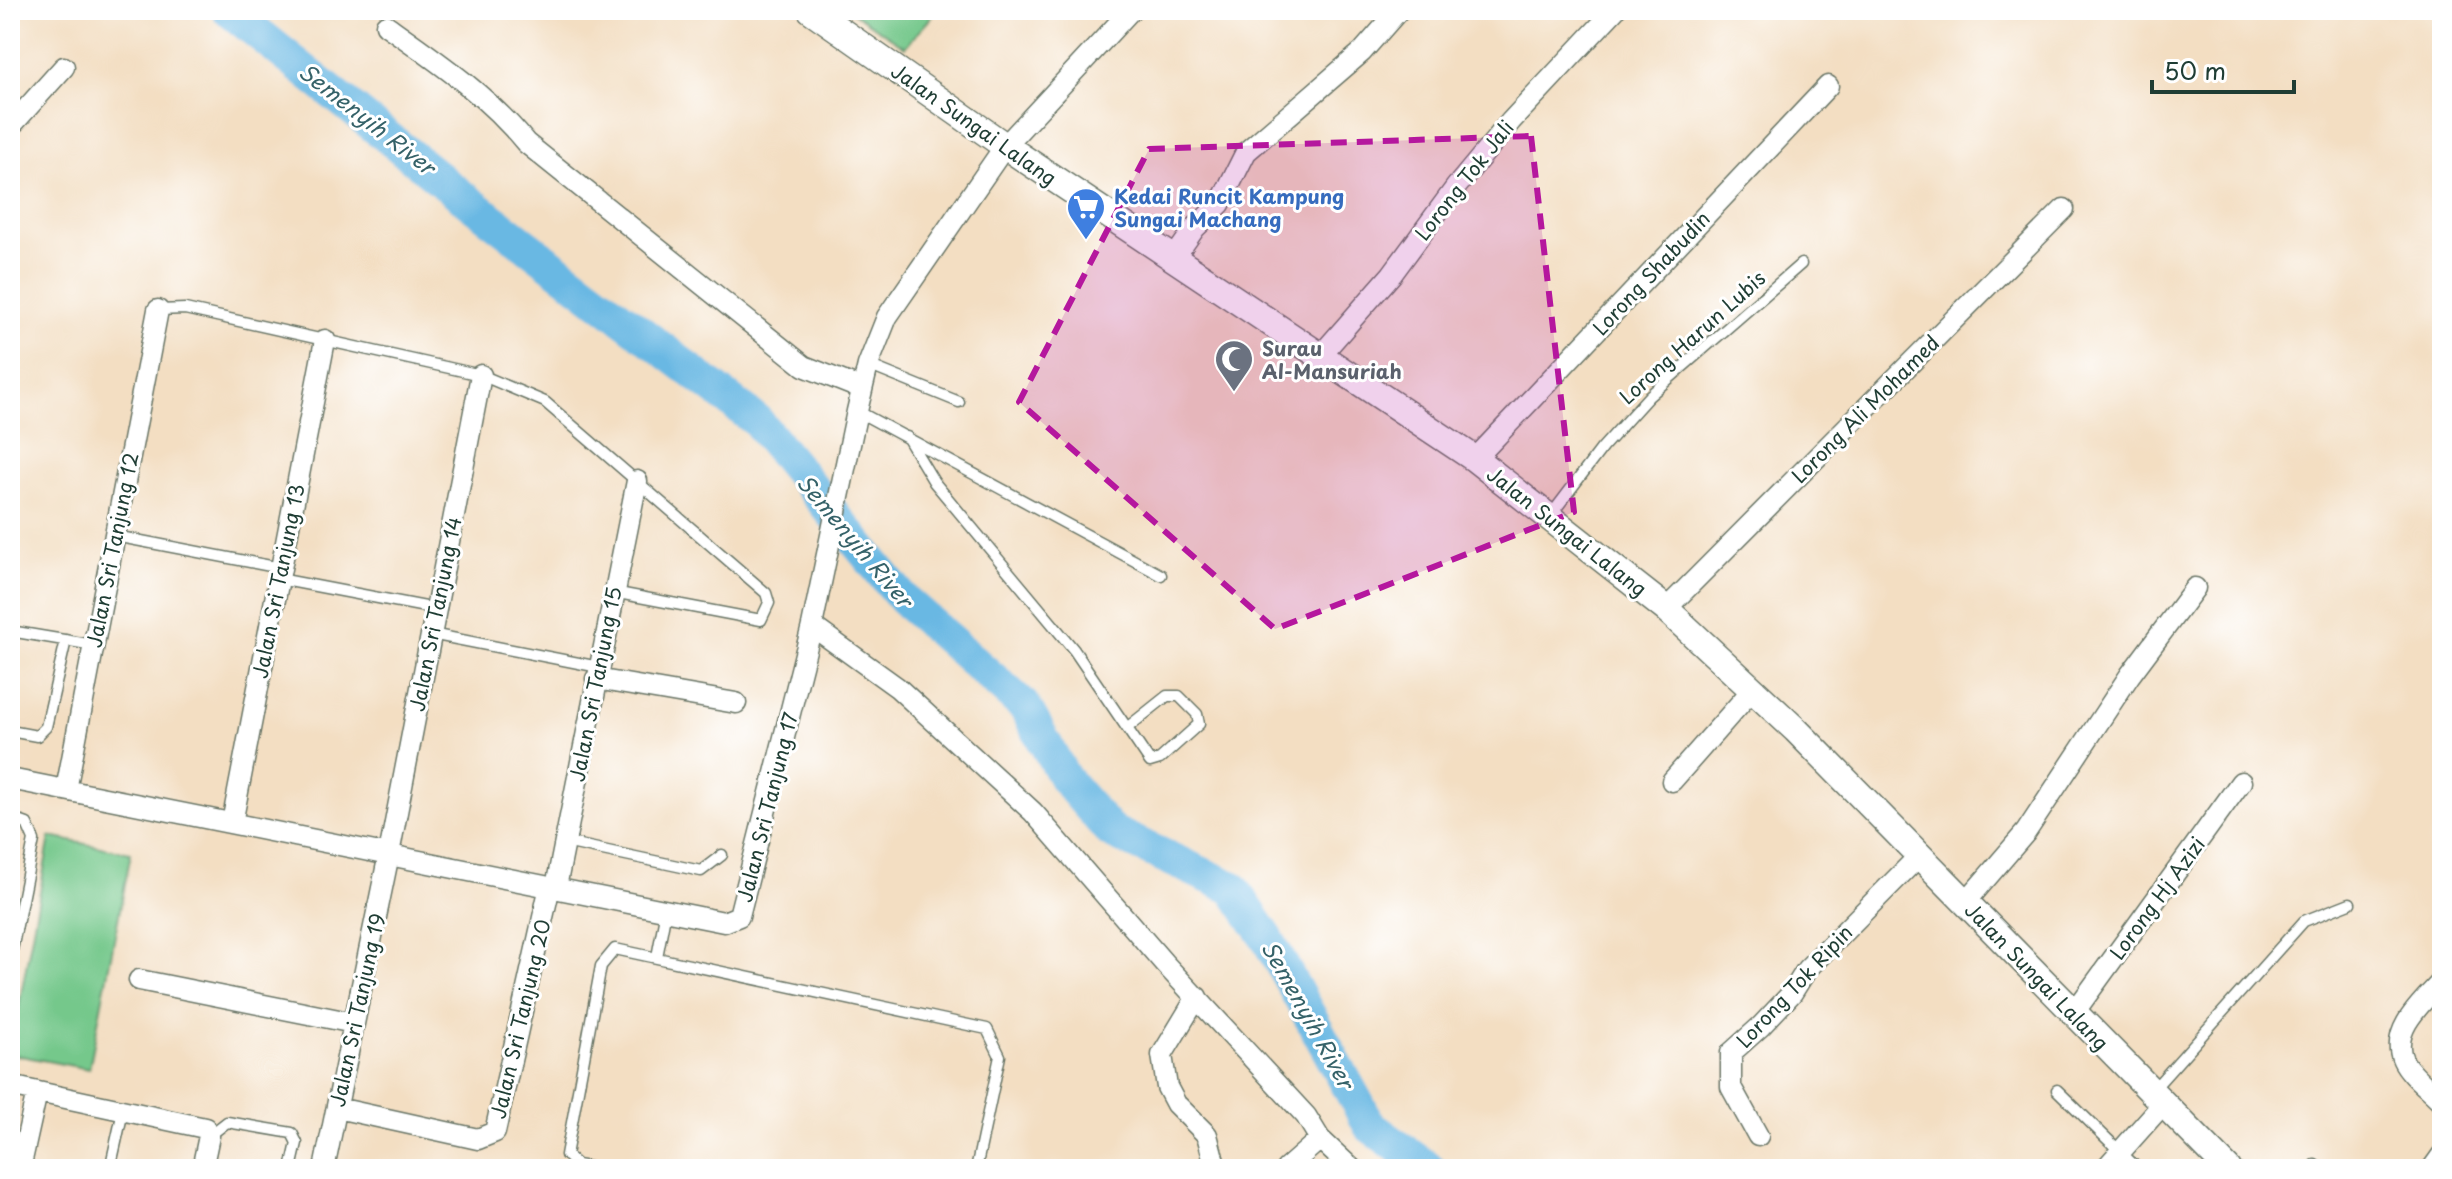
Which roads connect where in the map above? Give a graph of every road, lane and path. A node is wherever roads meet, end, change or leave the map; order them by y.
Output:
1 (811, 10) edge
2 (1131, 10) edge
3 (1399, 10) edge
4 (1615, 10) edge
5 (386, 25) dead end
6 (64, 67) dead end
7 (1828, 86) dead end
8 (10, 127) edge
9 (1005, 146) junction
10 (2064, 209) dead end
11 (1174, 258) junction
12 (1801, 264) dead end
13 (158, 310) joint
14 (325, 340) junction
15 (1320, 356) junction
16 (868, 365) junction
17 (481, 375) junction
18 (862, 389) junction
19 (959, 402) dead end
20 (857, 411) junction
21 (907, 437) junction
22 (1475, 459) junction
23 (637, 481) junction
24 (1551, 515) junction
25 (115, 536) junction
26 (280, 573) junction
27 (1161, 575) dead end
28 (2195, 588) dead end
29 (613, 592) junction
30 (436, 609) junction
31 (1666, 609) junction
32 (812, 626) junction
33 (10, 631) edge
34 (431, 634) junction
35 (66, 640) junction
36 (94, 645) junction
37 (597, 673) junction
38 (1752, 690) junction
39 (736, 703) dead end
40 (1128, 727) junction
41 (10, 731) edge
42 (10, 779) edge
43 (1672, 781) dead end
44 (2241, 782) dead end
45 (66, 790) junction
46 (10, 818) edge
47 (232, 823) junction
48 (565, 842) junction
49 (389, 854) junction
50 (722, 855) dead end
51 (1919, 856) junction
52 (553, 887) junction
53 (1965, 903) junction
54 (2350, 903) dead end
55 (666, 910) junction
56 (657, 957) junction
57 (10, 960) edge
58 (139, 980) dead end
59 (2442, 981) edge
60 (1197, 997) junction
61 (2073, 1014) junction
62 (354, 1023) junction
63 (10, 1086) edge
64 (2057, 1090) dead end
65 (37, 1092) junction
66 (2156, 1099) junction
67 (2442, 1102) edge
68 (337, 1108) junction
69 (123, 1111) junction
70 (207, 1132) junction
71 (1758, 1136) dead end
72 (1320, 1139) junction
73 (2120, 1152) junction
74 (2442, 1155) edge
75 (324, 1167) edge
76 (20, 1169) edge
77 (110, 1169) edge
78 (202, 1169) edge
79 (291, 1169) edge
80 (599, 1169) edge
81 (976, 1169) edge
82 (1216, 1169) edge
83 (1286, 1169) edge
84 (1352, 1169) edge
85 (2105, 1169) edge
86 (2138, 1169) edge
87 (2228, 1169) edge
88 (2432, 1169) edge

1 - 9 street, Jalan Sungai Lalang
2 - 9 street, Jalan Sri Tanjung 17
3 - 11 street
4 - 15 street, Lorong Tok Jali
5 - 18 street
6 - 8 street
7 - 22 street, Lorong Shabudin
9 - 11 street, Jalan Sungai Lalang
9 - 16 street, Jalan Sri Tanjung 17
10 - 31 street, Lorong Ali Mohamed
11 - 15 street, Jalan Sungai Lalang
12 - 24 lane, Lorong Harun Lubis
13 - 14 lane
13 - 25 street, Jalan Sri Tanjung 12
14 - 17 lane
14 - 26 street, Jalan Sri Tanjung 13
15 - 22 street, Jalan Sungai Lalang
16 - 18 street, Jalan Sri Tanjung 17
16 - 19 lane
17 - 23 lane
17 - 30 street, Jalan Sri Tanjung 14
18 - 20 street, Jalan Sri Tanjung 17
20 - 21 lane
20 - 32 street, Jalan Sri Tanjung 17
21 - 27 lane
21 - 40 lane
22 - 24 street, Jalan Sungai Lalang
23 - 29 street, Jalan Sri Tanjung 15
23 - 29 lane
24 - 31 street, Jalan Sungai Lalang
25 - 26 lane
25 - 36 street, Jalan Sri Tanjung 12
26 - 30 lane
26 - 47 street, Jalan Sri Tanjung 13
28 - 53 street
29 - 37 street, Jalan Sri Tanjung 15
30 - 34 street, Jalan Sri Tanjung 14
31 - 38 street, Jalan Sungai Lalang
32 - 55 street, Jalan Sri Tanjung 17
32 - 60 street
33 - 35 lane
34 - 37 lane
34 - 49 street, Jalan Sri Tanjung 14
35 - 36 lane
35 - 41 lane
36 - 45 street, Jalan Sri Tanjung 12
37 - 39 street
37 - 48 street, Jalan Sri Tanjung 15
38 - 43 street
38 - 51 street, Jalan Sungai Lalang
40 - 40 lane
42 - 45 street, Jalan Sri Tanjung 17
44 - 61 street, Lorong Hj Azizi
45 - 47 street, Jalan Sri Tanjung 17
46 - 57 lane
47 - 49 street, Jalan Sri Tanjung 17
48 - 50 lane, Jalan Sri Tanjung 17
48 - 52 street, Jalan Sri Tanjung 15
49 - 52 street, Jalan Sri Tanjung 17
49 - 62 street, Jalan Sri Tanjung 19
51 - 53 street, Jalan Sungai Lalang
51 - 71 street, Lorong Tok Ripin
52 - 55 street, Jalan Sri Tanjung 17
52 - 68 street, Jalan Sri Tanjung 20
53 - 61 street, Jalan Sungai Lalang
54 - 66 lane
55 - 56 lane
56 - 80 lane
56 - 81 lane
58 - 62 street
59 - 67 street
60 - 72 street
60 - 82 street
61 - 66 street, Jalan Sungai Lalang
62 - 68 street, Jalan Sri Tanjung 19
63 - 65 street
64 - 73 lane
65 - 69 street
65 - 76 street
66 - 73 street
66 - 87 street, Jalan Sungai Lalang
68 - 75 street, Jalan Sri Tanjung 19
69 - 70 street
69 - 77 lane
70 - 78 street
70 - 79 lane
72 - 83 street
72 - 84 street
73 - 85 street
73 - 86 lane
74 - 88 street

